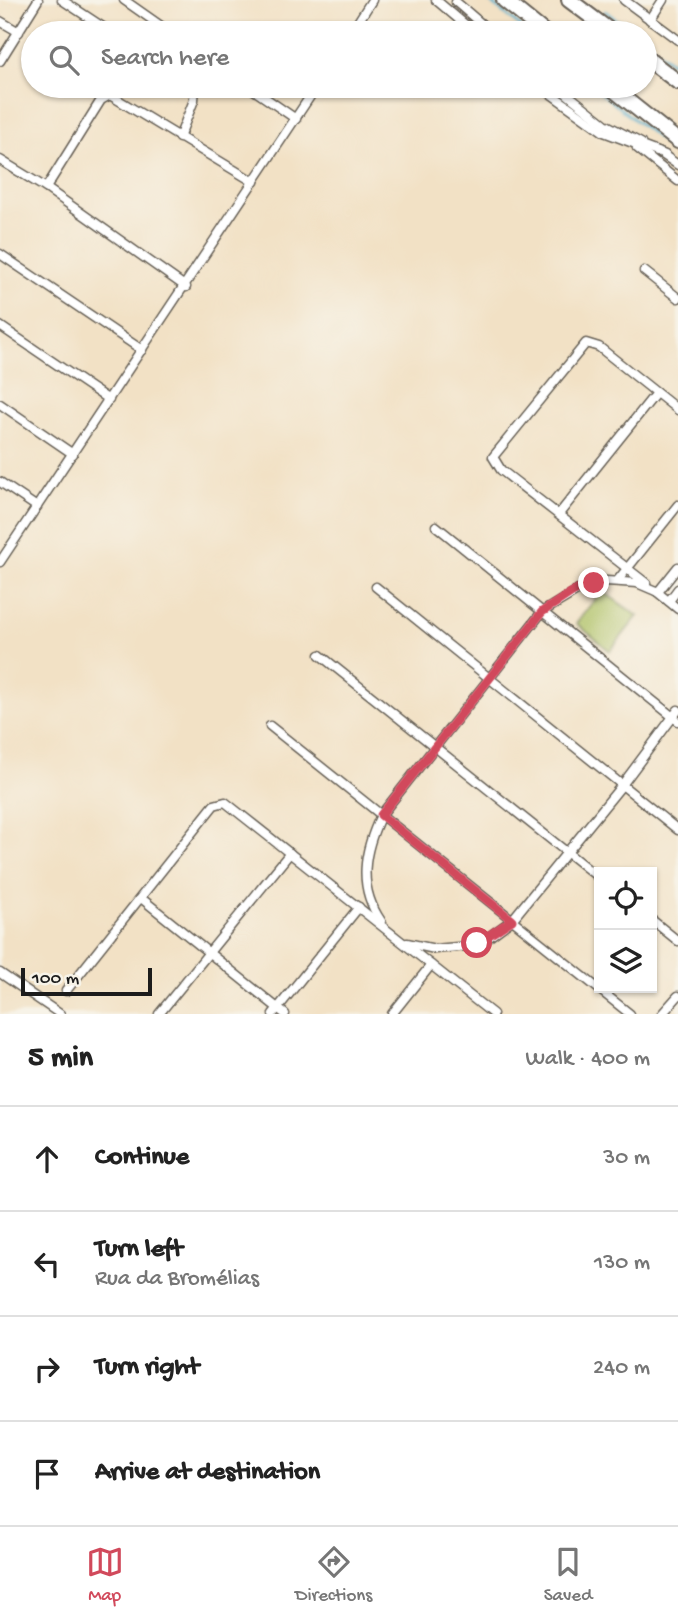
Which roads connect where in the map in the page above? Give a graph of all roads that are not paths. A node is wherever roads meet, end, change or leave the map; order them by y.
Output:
1 (38, 0) edge
2 (62, 0) edge
3 (124, 0) edge
4 (372, 0) edge
5 (436, 0) edge
6 (504, 0) edge
7 (624, 0) edge
8 (663, 0) edge
9 (456, 2) dead end
10 (576, 2) edge
11 (650, 20) joint
12 (0, 21) edge
13 (26, 21) edge
14 (94, 21) edge
15 (153, 21) edge
16 (359, 21) edge
17 (461, 21) edge
18 (478, 21) edge
19 (530, 21) edge
20 (599, 21) edge
21 (657, 25) edge
22 (21, 29) edge
23 (19, 32) junction
24 (678, 40) edge
25 (0, 61) edge
26 (657, 66) edge
27 (678, 82) edge
28 (105, 98) edge
29 (120, 98) edge
30 (194, 98) edge
31 (265, 98) edge
32 (309, 98) edge
33 (557, 98) edge
34 (572, 98) edge
35 (624, 98) edge
36 (296, 119) junction
37 (179, 138) junction
38 (678, 141) edge
39 (631, 144) junction
40 (665, 155) junction
41 (0, 160) edge
42 (678, 165) edge
43 (254, 181) junction
44 (678, 181) edge
45 (46, 188) junction
46 (0, 254) edge
47 (644, 271) dead end
48 (186, 287) junction
49 (678, 298) edge
50 (0, 326) edge
51 (142, 350) junction
52 (656, 393) junction
53 (109, 400) junction
54 (0, 404) edge
55 (676, 405) edge
56 (72, 454) junction
57 (0, 482) edge
58 (678, 505) edge
59 (37, 507) junction
60 (559, 514) junction
61 (436, 526) dead end
62 (0, 562) edge
63 (678, 567) edge
64 (627, 569) junction
65 (618, 580) junction
66 (376, 587) dead end
67 (678, 589) edge
68 (657, 592) junction
69 (669, 601) junction
70 (678, 611) edge
71 (542, 612) junction
72 (320, 655) dead end
73 (490, 679) junction
74 (677, 717) edge
75 (270, 726) dead end
76 (435, 748) junction
77 (622, 785) junction
78 (381, 815) junction
79 (678, 830) edge
80 (290, 853) junction
81 (567, 853) junction
82 (594, 874) edge
83 (366, 886) junction
84 (141, 898) junction
85 (348, 898) junction
86 (359, 907) junction
87 (512, 920) junction
88 (657, 924) edge
89 (388, 930) junction
90 (401, 940) junction
91 (678, 941) edge
92 (448, 950) junction
93 (209, 953) junction
94 (435, 967) junction
95 (0, 973) edge
96 (66, 992) dead end
97 (678, 996) edge
98 (279, 1012) edge
99 (60, 1014) edge
100 (159, 1014) edge
101 (392, 1014) edge
102 (493, 1014) edge
103 (630, 1014) edge
104 (662, 1014) edge

1 - 13 street
2 - 14 street
3 - 15 street
4 - 16 street
5 - 17 street
6 - 19 highway
7 - 11 street
8 - 11 street
9 - 18 street
10 - 20 highway
12 - 23 street
21 - 24 street
22 - 23 street
23 - 25 street
26 - 27 highway
28 - 45 street
29 - 37 street
30 - 37 street
31 - 36 street
32 - 36 street
33 - 39 street
34 - 40 street
35 - 38 highway
36 - 43 street
37 - 43 street
39 - 40 street
39 - 44 street
40 - 42 street
41 - 45 street
43 - 48 street
45 - 48 street
46 - 51 street
47 - 49 street
48 - 51 street
50 - 53 street
51 - 53 street
52 - 55 street
52 - 60 street
52 - 60 street
53 - 56 street
54 - 56 street
56 - 59 street
57 - 59 street
58 - 64 street
59 - 62 street
60 - 64 street
61 - 71 street
63 - 68 street
64 - 65 street
64 - 68 street
65 - 68 street
65 - 71 street
66 - 73 street
67 - 69 street
68 - 69 street
69 - 70 street
71 - 73 street
71 - 74 street
72 - 76 street
73 - 76 street
73 - 77 street
74 - 77 street
75 - 78 street
76 - 78 street
76 - 81 street
77 - 79 street
77 - 81 street
78 - 83 street
78 - 87 street
80 - 84 street
80 - 85 street
80 - 93 street
81 - 82 street
81 - 87 street
83 - 85 street
83 - 89 street
84 - 93 street
84 - 96 street
85 - 86 street
86 - 89 street
86 - 98 street
87 - 92 street
87 - 103 street
88 - 91 street
89 - 90 street
90 - 92 street
90 - 94 street
92 - 94 street
93 - 98 street
93 - 100 street
94 - 101 street
94 - 102 street
95 - 99 street
97 - 104 street

